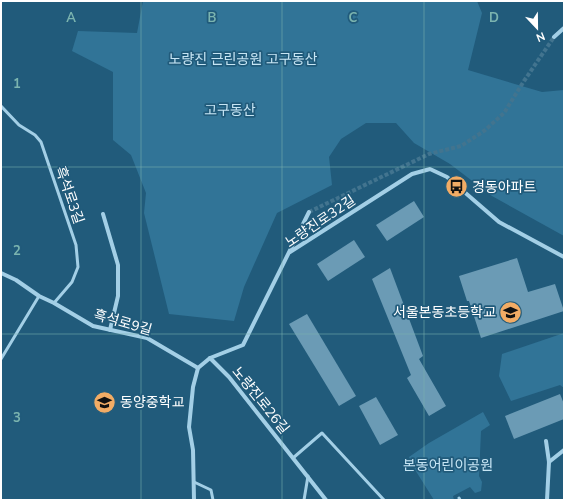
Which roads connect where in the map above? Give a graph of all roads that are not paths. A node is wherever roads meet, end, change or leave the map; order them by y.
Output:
1 (564, 28) edge
2 (554, 37) tunnel mouth
3 (1, 106) edge
4 (309, 212) tunnel mouth
5 (103, 214) dead end
6 (289, 253) junction
7 (564, 256) edge
8 (1, 273) edge
9 (39, 296) junction
10 (54, 303) junction
11 (110, 330) junction
12 (210, 358) junction
13 (1, 359) edge
14 (198, 368) junction
15 (546, 441) dead end
16 (564, 450) edge
17 (293, 458) junction
18 (549, 462) junction
19 (308, 476) junction
20 (194, 482) junction
21 (194, 500) edge
22 (213, 500) edge
23 (304, 500) edge
24 (326, 500) edge
25 (384, 500) edge
26 (547, 500) edge

1 - 2 street
3 - 10 lane, 흑석로3길
4 - 6 street
5 - 11 street
6 - 7 street, 노량진로32길
6 - 12 street, 노량진로32길
8 - 9 street, 흑석로9길
9 - 10 street, 흑석로9길
9 - 13 lane
10 - 11 street, 흑석로9길
11 - 14 street, 흑석로9길
12 - 14 street, 노량진로32길
12 - 17 street, 노량진로26길
14 - 20 street
15 - 18 street
16 - 18 street
17 - 19 street, 노량진로26길
17 - 25 lane
18 - 26 street
19 - 23 lane
19 - 24 street, 노량진로26길
20 - 21 street
20 - 22 lane

